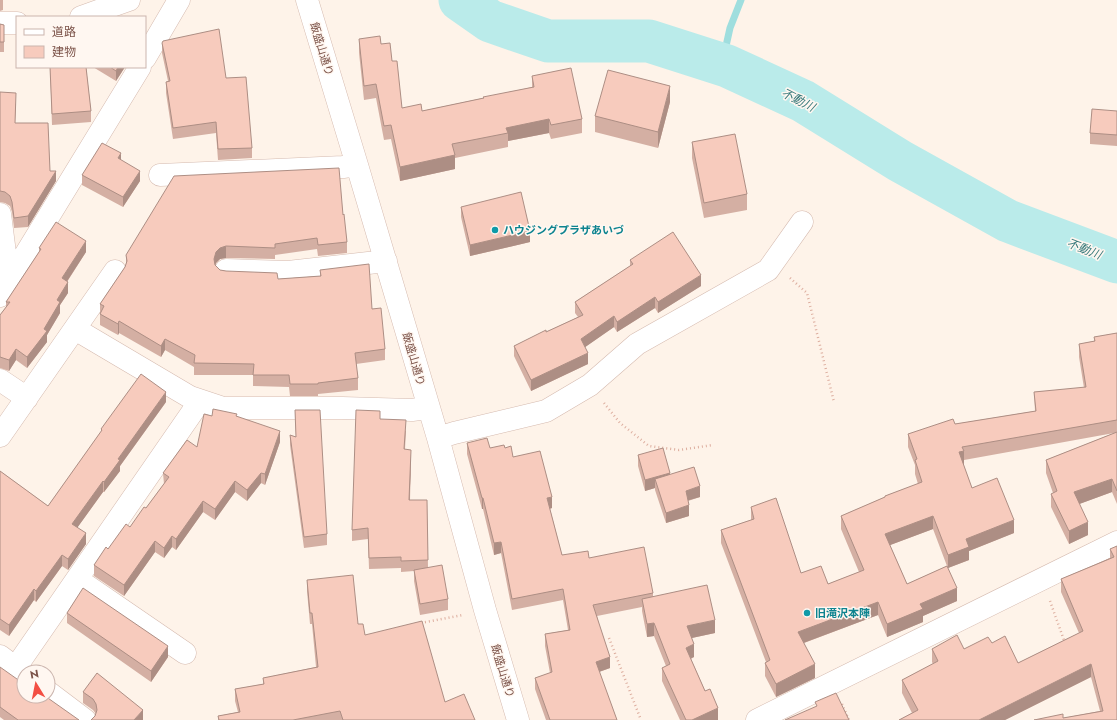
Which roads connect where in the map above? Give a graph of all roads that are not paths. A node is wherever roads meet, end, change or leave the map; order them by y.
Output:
1 (129, 0) edge
2 (179, 0) edge
3 (307, 0) edge
4 (84, 16) edge
5 (0, 23) edge
6 (16, 23) edge
7 (146, 56) edge
8 (139, 68) edge
9 (357, 165) junction
10 (160, 175) dead end
11 (0, 214) edge
12 (802, 222) dead end
13 (386, 262) junction
14 (0, 270) edge
15 (226, 270) edge
16 (115, 271) dead end
17 (0, 296) edge
18 (75, 328) junction
19 (0, 380) edge
20 (27, 398) junction
21 (200, 401) junction
22 (428, 408) junction
23 (0, 436) edge
24 (438, 438) junction
25 (1117, 542) edge
26 (77, 579) junction
27 (185, 653) dead end
28 (13, 666) edge
29 (56, 698) edge
30 (85, 720) edge
31 (518, 720) edge
32 (757, 720) edge

1 - 4 street
2 - 7 street
3 - 9 street, 飯盛山通り
5 - 6 street
8 - 17 street
9 - 10 street
9 - 13 street, 飯盛山通り
11 - 14 street
12 - 24 street
13 - 15 street
13 - 22 street, 飯盛山通り
16 - 18 street
18 - 20 street
18 - 21 street
19 - 20 street
20 - 23 street
21 - 22 street
21 - 26 street
22 - 24 street, 飯盛山通り
24 - 31 street, 飯盛山通り
25 - 32 street
26 - 27 street
26 - 28 street
29 - 30 street

